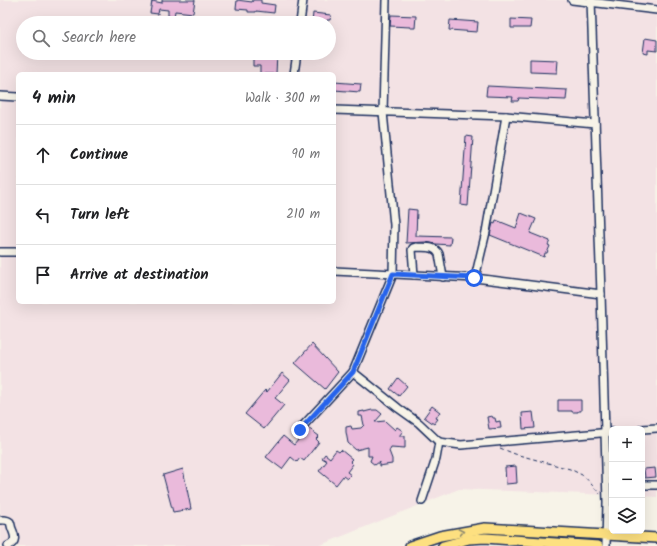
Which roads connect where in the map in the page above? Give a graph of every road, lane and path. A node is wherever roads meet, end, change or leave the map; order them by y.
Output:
1 (303, 0) edge
2 (386, 0) edge
3 (572, 0) edge
4 (591, 1) edge
5 (657, 10) edge
6 (301, 16) edge
7 (296, 60) edge
8 (294, 72) edge
9 (0, 96) edge
10 (16, 97) edge
11 (336, 110) edge
12 (383, 112) junction
13 (506, 116) junction
14 (595, 124) junction
15 (0, 252) edge
16 (16, 252) edge
17 (336, 271) edge
18 (393, 274) junction
19 (414, 275) junction
20 (443, 277) junction
21 (474, 278) junction
22 (601, 294) junction
23 (353, 372) junction
24 (657, 428) edge
25 (645, 429) edge
26 (300, 430) dead end
27 (608, 432) edge
28 (439, 442) junction
29 (501, 448) dead end
30 (645, 485) edge
31 (657, 485) edge
32 (609, 486) edge
33 (422, 501) dead end
34 (607, 502) junction
35 (0, 520) edge
36 (606, 535) junction
37 (657, 538) edge
38 (524, 543) edge
39 (8, 546) edge
40 (410, 546) edge
41 (443, 546) edge
42 (598, 546) edge
43 (606, 546) edge

1 - 6 street
2 - 12 street
3 - 4 street
4 - 5 street
4 - 14 street
7 - 8 street
9 - 10 street
11 - 12 street
12 - 13 street
12 - 18 street
13 - 14 street
13 - 21 street
14 - 22 street
15 - 16 street
17 - 18 street
18 - 19 street
18 - 23 street
19 - 20 street
19 - 20 street
20 - 21 street
21 - 22 street
22 - 27 street
23 - 26 street
23 - 28 street
24 - 25 street
27 - 28 street
27 - 32 street
28 - 33 street
29 - 34 path
30 - 31 street
32 - 34 street
34 - 36 street
35 - 39 street
36 - 37 main road
40 -> 36 main road
36 - 43 street
38 - 41 main road
38 - 42 main road

